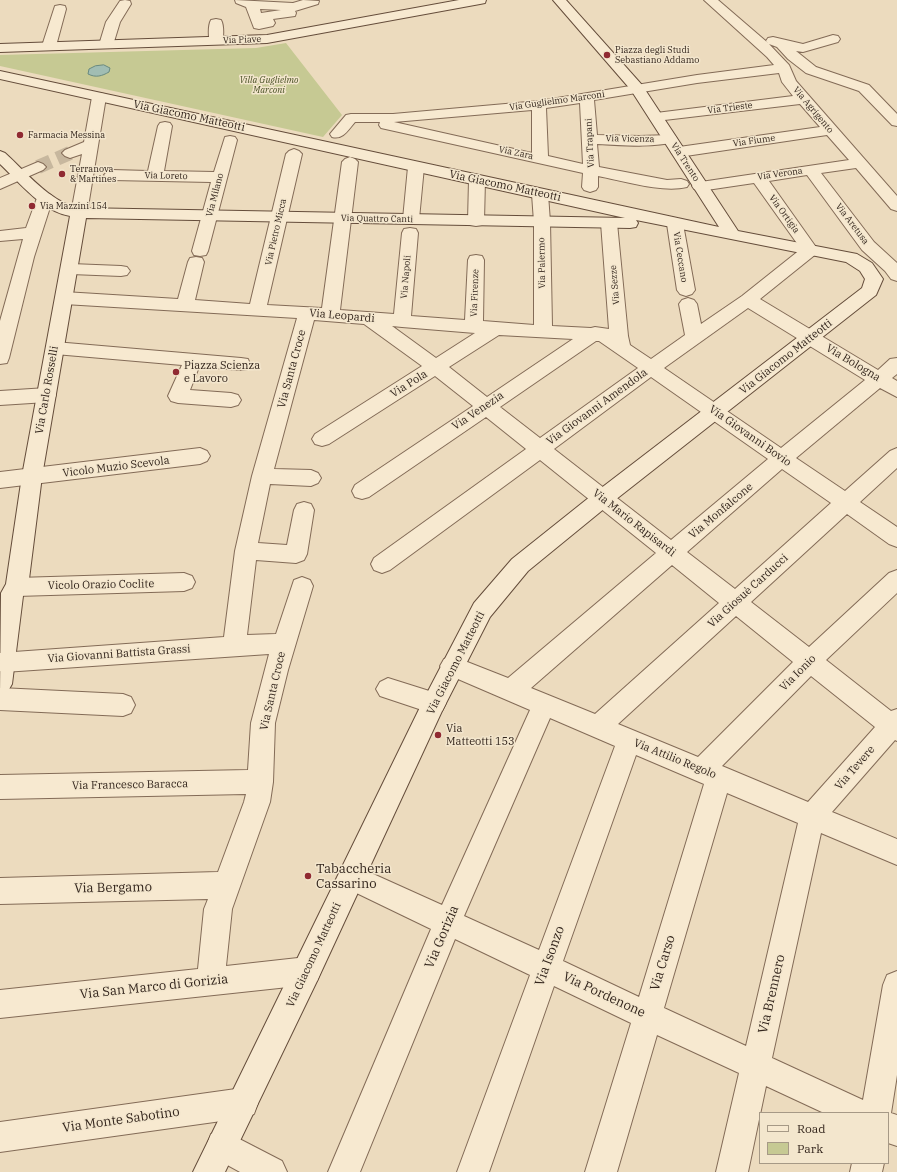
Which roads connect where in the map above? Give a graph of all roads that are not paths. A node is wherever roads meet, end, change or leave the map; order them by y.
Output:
1 (265, 0) edge
2 (480, 0) edge
3 (559, 0) edge
4 (710, 0) edge
5 (313, 1) edge
6 (247, 2) edge
7 (125, 4) dead end
8 (60, 9) dead end
9 (295, 12) dead end
10 (216, 23) dead end
11 (756, 39) junction
12 (833, 39) dead end
13 (216, 41) junction
14 (782, 44) junction
15 (106, 45) junction
16 (50, 46) junction
17 (0, 48) edge
18 (784, 68) junction
19 (0, 75) edge
20 (638, 88) junction
21 (99, 97) junction
22 (587, 98) junction
23 (804, 99) junction
24 (539, 105) junction
25 (489, 110) junction
26 (656, 117) junction
27 (351, 118) junction
28 (897, 122) edge
29 (165, 126) dead end
30 (830, 130) junction
31 (337, 134) dead end
32 (589, 139) junction
33 (670, 139) junction
34 (230, 140) dead end
35 (467, 143) junction
36 (91, 144) junction
37 (679, 152) junction
38 (70, 153) tunnel mouth
39 (294, 154) dead end
40 (0, 156) edge
41 (540, 158) junction
42 (350, 162) dead end
43 (859, 163) junction
44 (38, 167) tunnel mouth
45 (416, 167) junction
46 (591, 170) junction
47 (811, 170) junction
48 (21, 175) junction
49 (112, 175) dead end
50 (155, 176) junction
51 (220, 177) junction
52 (758, 178) junction
53 (477, 180) junction
54 (0, 184) edge
55 (680, 184) dead end
56 (700, 186) junction
57 (590, 187) dead end
58 (540, 194) junction
59 (45, 198) junction
60 (897, 206) edge
61 (80, 213) junction
62 (209, 216) junction
63 (279, 217) junction
64 (343, 218) junction
65 (476, 221) junction
66 (542, 222) junction
67 (609, 223) junction
68 (675, 224) junction
69 (410, 226) junction
70 (32, 233) junction
71 (732, 235) junction
72 (0, 236) edge
73 (810, 250) junction
74 (476, 260) dead end
75 (71, 268) junction
76 (122, 271) dead end
77 (897, 275) edge
78 (874, 279) junction
79 (897, 290) edge
80 (7, 298) edge
81 (64, 298) junction
82 (748, 300) junction
83 (185, 305) junction
84 (257, 310) junction
85 (307, 313) junction
86 (330, 315) junction
87 (370, 319) junction
88 (402, 321) junction
89 (474, 327) junction
90 (496, 328) junction
91 (543, 331) junction
92 (694, 337) junction
93 (610, 338) junction
94 (811, 338) junction
95 (54, 348) junction
96 (0, 358) edge
97 (193, 360) junction
98 (241, 364) dead end
99 (897, 364) edge
100 (436, 367) junction
101 (651, 368) junction
102 (879, 379) junction
103 (897, 390) edge
104 (47, 395) junction
105 (0, 398) edge
106 (231, 400) dead end
107 (486, 406) junction
108 (714, 411) junction
109 (322, 439) dead end
110 (540, 448) junction
111 (200, 456) dead end
112 (897, 456) edge
113 (782, 458) junction
114 (262, 476) junction
115 (32, 477) junction
116 (311, 478) dead end
117 (0, 480) edge
118 (362, 491) dead end
119 (603, 498) junction
120 (846, 502) junction
121 (304, 510) dead end
122 (897, 538) edge
123 (246, 552) junction
124 (671, 552) junction
125 (382, 564) dead end
126 (897, 579) edge
127 (184, 582) dead end
128 (302, 586) dead end
129 (10, 591) edge
130 (735, 602) junction
131 (284, 643) junction
132 (234, 646) junction
133 (810, 661) junction
134 (452, 666) junction
135 (1, 680) edge
136 (388, 689) dead end
137 (510, 691) junction
138 (434, 703) junction
139 (544, 704) junction
140 (123, 705) dead end
141 (895, 725) edge
142 (598, 727) junction
143 (629, 740) junction
144 (711, 774) junction
145 (260, 782) junction
146 (0, 787) edge
147 (812, 816) junction
148 (897, 852) edge
149 (351, 877) junction
150 (226, 886) junction
151 (0, 891) edge
152 (448, 922) junction
153 (546, 967) junction
154 (307, 971) junction
155 (211, 981) junction
156 (897, 985) edge
157 (0, 1004) edge
158 (648, 1015) junction
159 (756, 1066) junction
160 (243, 1103) junction
161 (855, 1112) edge
162 (876, 1112) edge
163 (0, 1137) edge
164 (222, 1145) junction
165 (209, 1172) edge
166 (270, 1172) edge
167 (344, 1172) edge
168 (473, 1172) edge
169 (601, 1172) edge
170 (732, 1172) edge

1 - 6 street
2 - 13 street, Via Piave
3 - 20 street, Via Trento
4 - 11 street, Via Agrigento
5 - 6 street
6 - 9 street
7 - 15 street
8 - 16 street
10 - 13 street
11 - 14 street
11 - 18 street, Via Agrigento
12 - 14 street
13 - 15 street, Via Piave
14 - 28 street
15 - 16 street, Via Piave
16 - 17 street, Via Piave
18 - 20 street, Via Guglielmo Marconi
18 - 23 street, Via Agrigento
19 - 21 street, Via Giacomo Matteotti
20 - 22 street, Via Guglielmo Marconi
20 - 26 street, Via Trento
21 - 36 street, Via Carlo Rosselli
21 - 45 street, Via Giacomo Matteotti
22 - 24 street, Via Guglielmo Marconi
22 - 32 street, Via Trapani
23 - 26 street, Via Trieste
23 - 30 street, Via Agrigento
24 - 25 street, Via Guglielmo Marconi
24 - 41 street
25 - 27 street, Via Guglielmo Marconi
25 - 35 street
26 - 33 street, Via Trento
27 - 31 street
27 - 35 street, Via Zara
29 - 50 street
30 - 37 street, Via Fiume
30 - 43 street, Via Agrigento
32 - 33 street, Via Vicenza
32 - 46 street, Via Trapani
33 - 37 street, Via Trento
34 - 51 street, Via Milano
35 - 41 street, Via Zara
36 - 38 street
36 - 61 street, Via Carlo Rosselli
37 - 56 street, Via Trento
39 - 63 street, Via Pietro Micca
40 - 48 street, Via Quattro Canti
41 - 46 street, Via Zara
42 - 64 street
43 - 47 street, Via Verona
43 - 60 street, Via Agrigento
44 - 48 street
45 - 53 street, Via Giacomo Matteotti
45 - 69 street, Via Napoli
46 - 55 street, Via Zara
46 - 57 street, Via Trapani
47 - 52 street, Via Verona
47 - 77 street, Via Aretusa
48 - 54 street
48 - 59 street, Via Quattro Canti
49 - 50 street, Via Loreto
50 - 51 street, Via Loreto
51 - 62 street, Via Milano
52 - 56 street, Via Verona
52 - 73 street, Via Ortigia
53 - 58 street, Via Giacomo Matteotti
53 - 65 street
56 - 71 street, Via Trento
58 - 66 street, Via Palermo
58 - 68 street, Via Giacomo Matteotti
59 - 61 street, Via Quattro Canti
59 - 70 street
61 - 62 street, Via Quattro Canti
61 - 75 street, Via Carlo Rosselli
62 - 63 street, Via Quattro Canti
62 - 83 street, Via Milano
63 - 64 street, Via Quattro Canti
63 - 84 street, Via Pietro Micca
64 - 69 street, Via Quattro Canti
64 - 86 street
65 - 66 street, Via Quattro Canti
65 - 69 street, Via Quattro Canti
66 - 67 street, Via Quattro Canti
66 - 91 street, Via Palermo
67 - 68 street, Via Quattro Canti
67 - 93 street, Via Sezze
68 - 71 street, Via Giacomo Matteotti
68 - 92 street, Via Ceccano
69 - 88 street, Via Napoli
70 - 72 street
70 - 80 street
71 - 73 street, Via Giacomo Matteotti
73 - 78 street, Via Giacomo Matteotti
73 - 82 street, Via Giovanni Amendola
74 - 89 street, Via Firenze
75 - 76 street
75 - 81 street, Via Carlo Rosselli
78 - 79 street
78 - 94 street, Via Giacomo Matteotti
80 - 96 street
81 - 83 street, Via Leopardi
81 - 95 street, Via Carlo Rosselli
82 - 92 street, Via Giovanni Amendola
82 - 94 street, Via Bologna
83 - 84 street, Via Leopardi
84 - 85 street, Via Leopardi
85 - 86 street, Via Leopardi
85 - 114 street, Via Santa Croce
86 - 87 street, Via Leopardi
87 - 88 street, Via Leopardi
87 - 100 street, Via Mario Rapisardi
88 - 89 street, Via Leopardi
89 - 90 street, Via Leopardi
90 - 91 street, Via Leopardi
90 - 100 street, Via Pola
91 - 93 street, Via Leopardi
92 - 101 street, Via Giovanni Amendola
93 - 101 street, Via Giovanni Bovio
93 - 107 street, Via Venezia
94 - 102 street, Via Bologna
94 - 108 street, Via Giacomo Matteotti
95 - 97 street
95 - 104 street, Via Carlo Rosselli
97 - 98 street
97 - 106 street
99 - 102 street, Via Monfalcone
100 - 107 street, Via Mario Rapisardi
100 - 109 street, Via Pola
101 - 108 street, Via Giovanni Bovio
101 - 110 street, Via Giovanni Amendola
102 - 103 street, Via Bologna
102 - 113 street, Via Monfalcone
104 - 105 street
104 - 115 street, Via Carlo Rosselli
107 - 110 street, Via Mario Rapisardi
107 - 118 street, Via Venezia
108 - 113 street, Via Giovanni Bovio
108 - 119 street, Via Giacomo Matteotti
110 - 119 street, Via Mario Rapisardi
110 - 125 street, Via Giovanni Amendola
111 - 115 street, Vicolo Muzio Scevola
112 - 120 street, Via Giosuè Carducci
113 - 120 street, Via Giovanni Bovio
113 - 124 street, Via Monfalcone
114 - 116 street
114 - 123 street, Via Santa Croce
115 - 117 street, Vicolo Muzio Scevola
115 - 129 street, Via Carlo Rosselli
119 - 124 street, Via Mario Rapisardi
119 - 134 street, Via Giacomo Matteotti
120 - 122 street, Via Giovanni Bovio
120 - 130 street, Via Giosuè Carducci
121 - 123 street
123 - 132 street, Via Santa Croce
124 - 130 street, Via Mario Rapisardi
124 - 137 street, Via Monfalcone
126 - 133 street, Via Ionio
127 - 129 street, Vicolo Orazio Coclite
128 - 131 street
129 - 135 street, Via Carlo Rosselli
130 - 133 street, Via Mario Rapisardi
130 - 142 street, Via Giosuè Carducci
131 - 132 street, Via Santa Croce
131 - 145 street, Via Santa Croce
132 - 135 street, Via Giovanni Battista Grassi
133 - 141 street, Via Mario Rapisardi
133 - 144 street, Via Ionio
134 - 137 street, Via Attilio Regolo
134 - 138 street, Via Giacomo Matteotti
135 - 140 street
136 - 138 street
137 - 139 street, Via Attilio Regolo
138 - 149 street, Via Giacomo Matteotti
139 - 142 street, Via Attilio Regolo
139 - 152 street, Via Gorizia
141 - 147 street, Via Tevere
142 - 143 street, Via Attilio Regolo
143 - 144 street, Via Attilio Regolo
143 - 153 street, Via Isonzo
144 - 147 street, Via Attilio Regolo
144 - 158 street, Via Carso
145 - 146 street, Via Francesco Baracca
145 - 150 street, Via Santa Croce
147 - 148 street, Via Attilio Regolo
147 - 159 street, Via Brennero
149 - 152 street, Via Pordenone
149 - 154 street, Via Giacomo Matteotti
150 - 151 street, Via Bergamo
150 - 155 street, Via Santa Croce
152 - 153 street, Via Pordenone
152 - 167 street, Via Gorizia
153 - 158 street, Via Pordenone
153 - 168 street, Via Isonzo
154 - 155 street, Via San Marco di Gorizia
154 - 160 street, Via Giacomo Matteotti
155 - 157 street, Via San Marco di Gorizia
156 - 162 street
158 - 159 street, Via Pordenone
158 - 169 street, Via Carso
159 - 161 street, Via Pordenone
159 - 170 street, Via Brennero
160 - 163 street, Via Monte Sabotino
160 - 164 street, Via Giacomo Matteotti
164 - 165 street, Via Giacomo Matteotti
164 - 166 street

